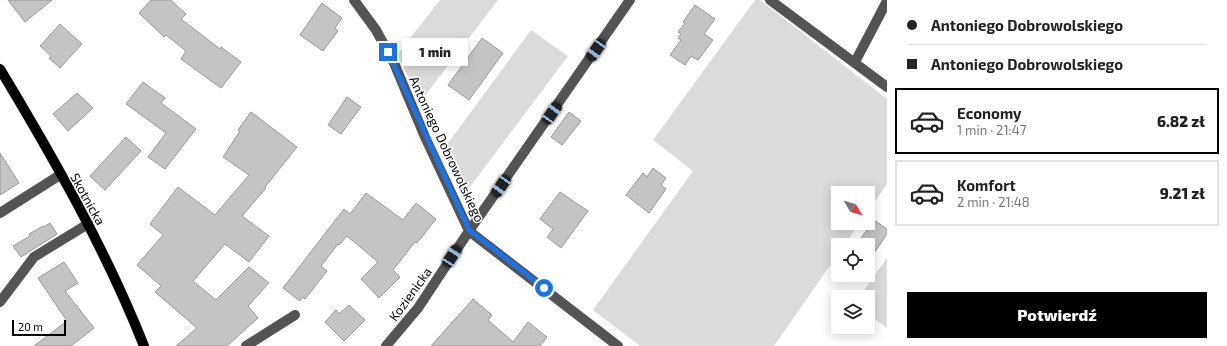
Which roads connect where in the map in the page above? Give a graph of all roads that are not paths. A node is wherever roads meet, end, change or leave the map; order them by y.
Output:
1 (354, 0) edge
2 (630, 0) edge
3 (770, 0) edge
4 (887, 1) edge
5 (855, 62) junction
6 (0, 69) edge
7 (887, 87) edge
8 (60, 175) junction
9 (0, 213) edge
10 (88, 224) junction
11 (469, 230) junction
12 (0, 302) edge
13 (294, 315) dead end
14 (144, 346) edge
15 (246, 346) edge
16 (386, 346) edge
17 (618, 346) edge

1 - 11 street, Antoniego Dobrowolskiego
2 - 11 street, Kozienicka
3 - 5 street
4 - 5 street
5 - 7 street
6 - 8 main road, Skotnicka
8 - 9 street
8 - 10 main road, Skotnicka
10 - 12 street
10 - 14 main road, Skotnicka
11 - 16 street, Kozienicka
11 - 17 street, Antoniego Dobrowolskiego
13 - 15 street

